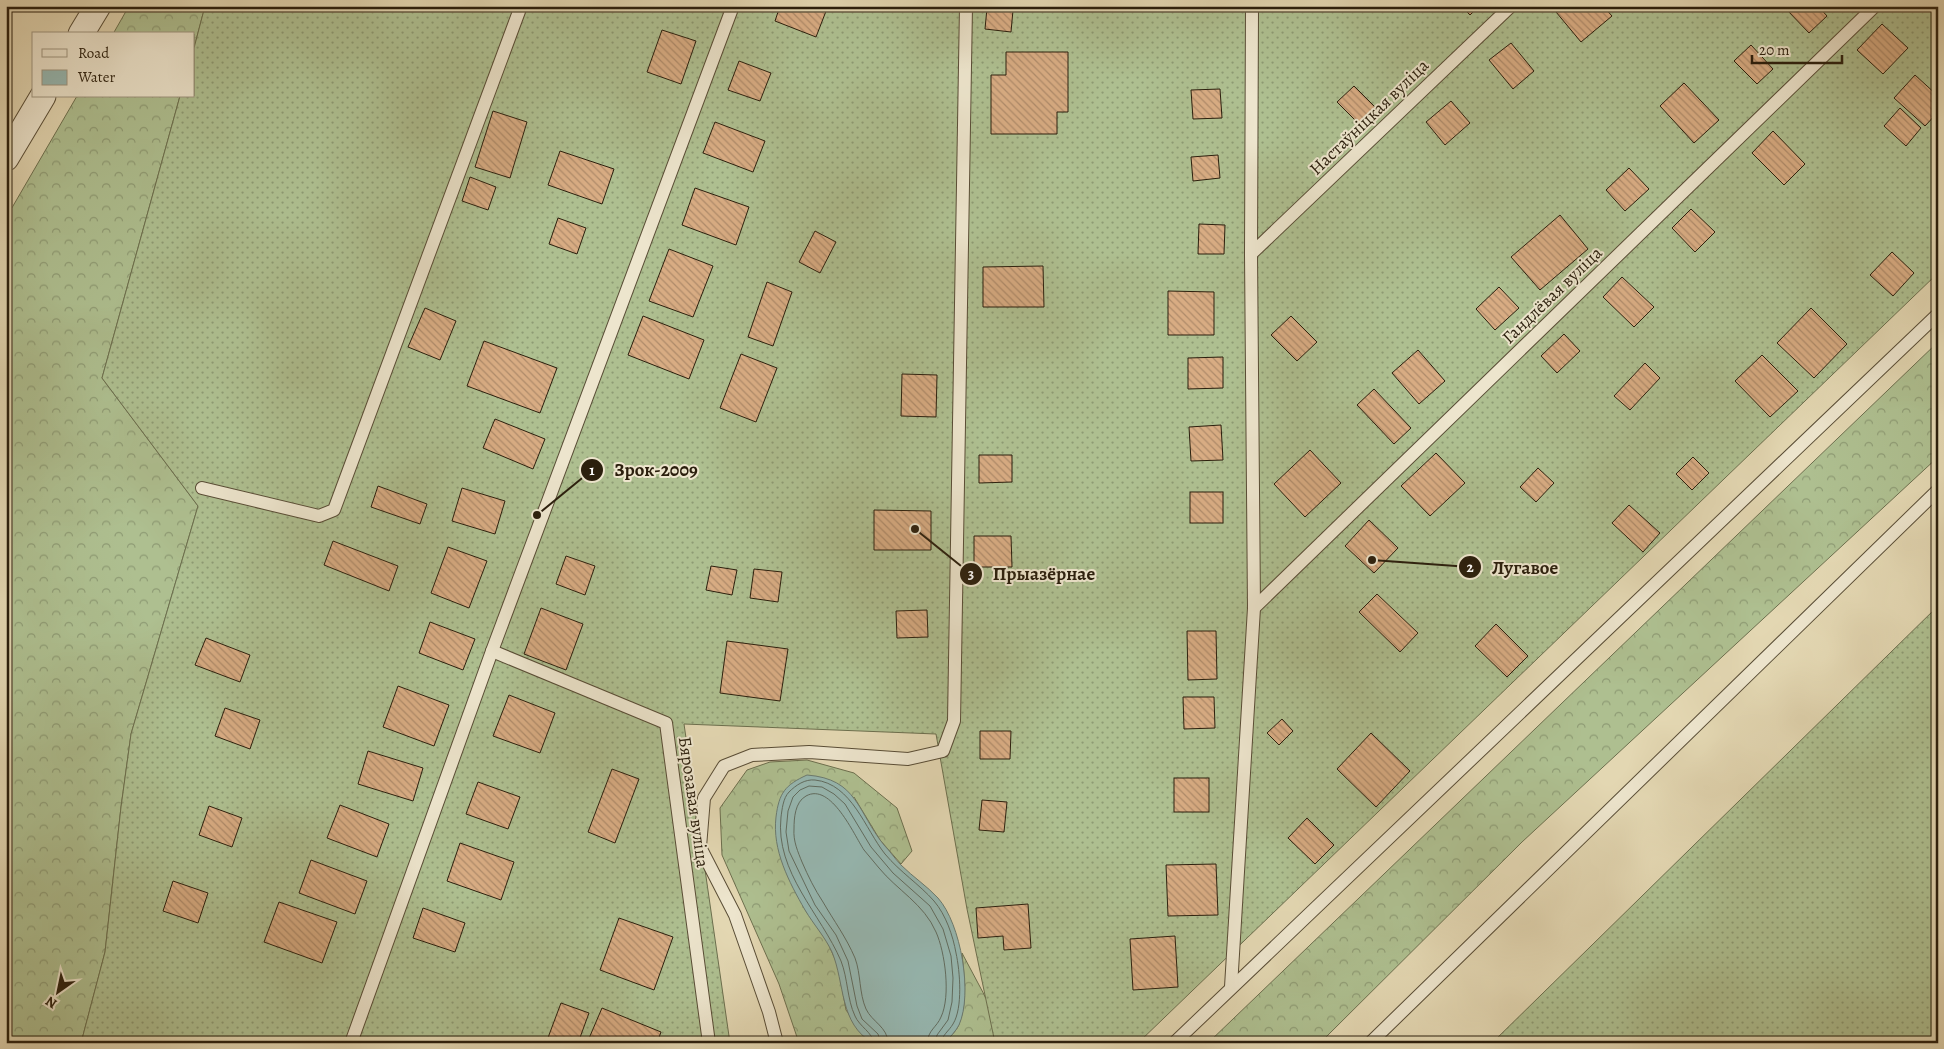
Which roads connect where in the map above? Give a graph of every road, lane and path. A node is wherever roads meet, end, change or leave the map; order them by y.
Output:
1 (98, 6) edge
2 (521, 6) edge
3 (733, 6) edge
4 (966, 6) edge
5 (1252, 6) edge
6 (1511, 6) edge
7 (1875, 6) edge
8 (82, 32) edge
9 (43, 98) edge
10 (6, 158) edge
11 (1251, 254) junction
12 (1938, 314) edge
13 (202, 488) dead end
14 (1938, 490) edge
15 (1254, 608) junction
16 (492, 651) junction
17 (1231, 987) junction
18 (351, 1043) edge
19 (709, 1043) edge
20 (777, 1043) edge
21 (1174, 1043) edge
22 (1370, 1043) edge

1 - 8 street
2 - 13 lane
3 - 16 lane
4 - 20 lane
5 - 11 lane
6 - 11 lane, Настаўніцкая вуліца
7 - 15 lane, Гандлёвая вуліца
9 - 10 street
11 - 15 lane
12 - 17 lane
14 - 22 lane
15 - 17 lane
16 - 18 lane
16 - 19 lane, Бярозавая вуліца
17 - 21 lane

